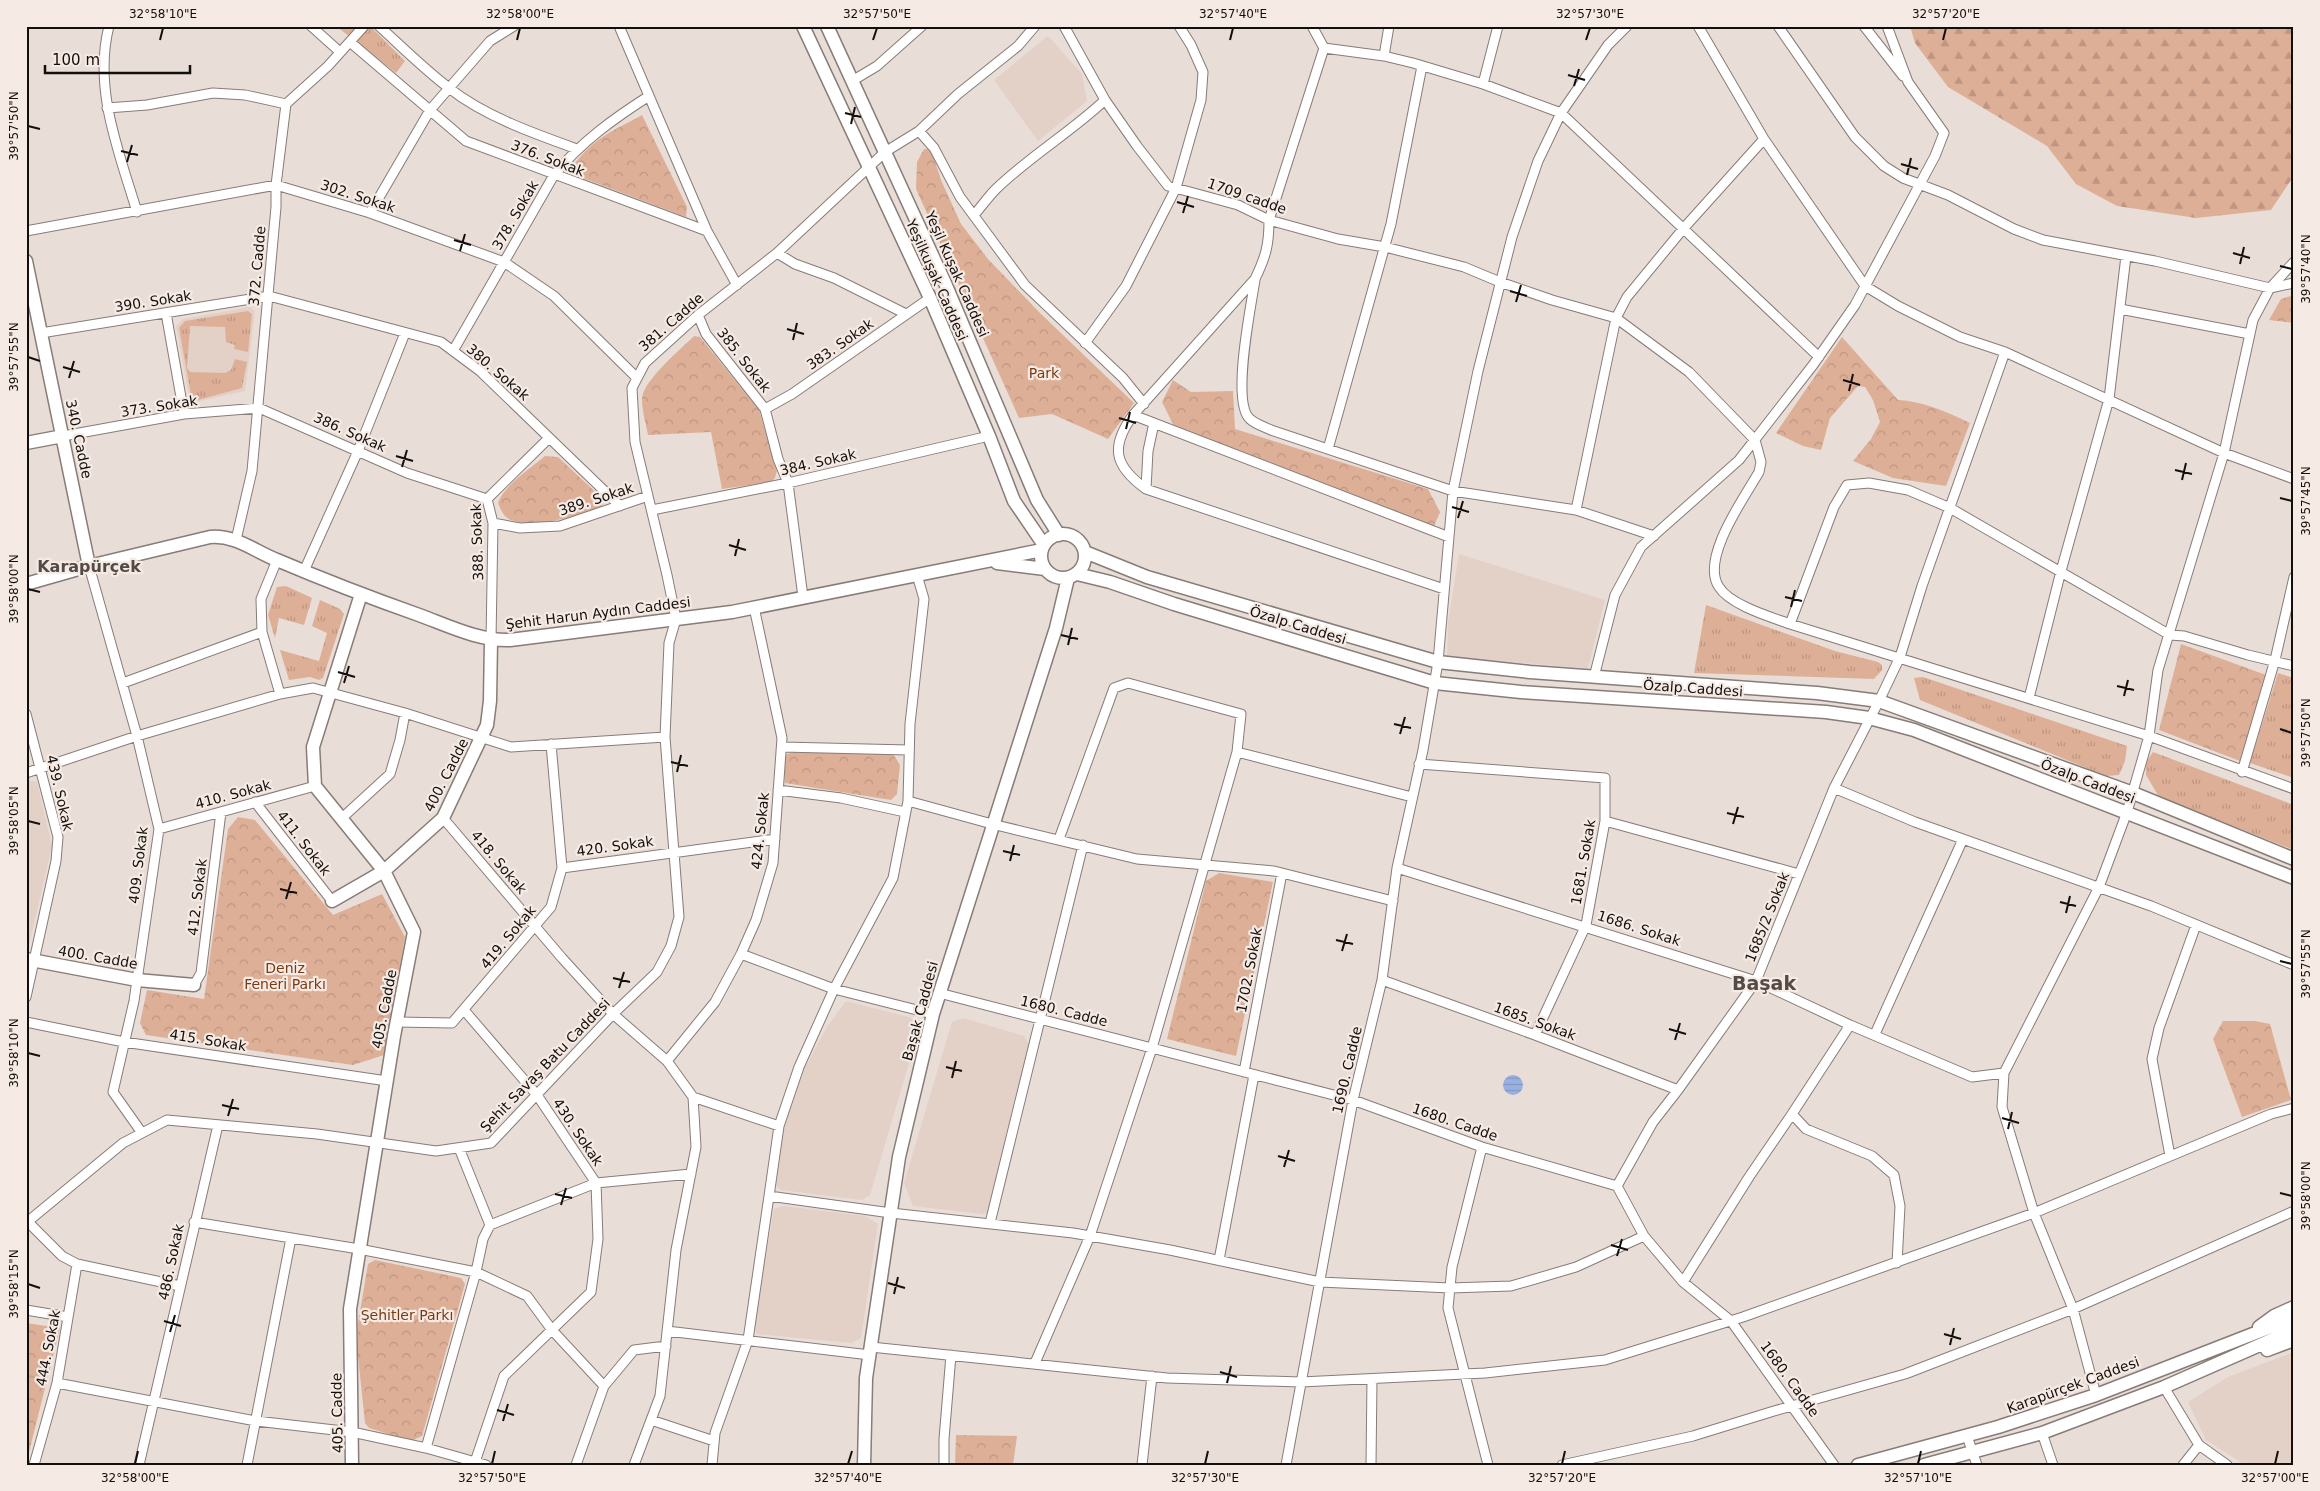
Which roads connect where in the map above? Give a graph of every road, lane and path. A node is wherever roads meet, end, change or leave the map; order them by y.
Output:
1 (109, 26) edge
2 (311, 26) edge
3 (364, 26) edge
4 (380, 26) edge
5 (514, 26) edge
6 (619, 26) edge
7 (803, 26) edge
8 (827, 26) edge
9 (922, 26) edge
10 (1035, 26) edge
11 (1064, 26) edge
12 (1179, 26) edge
13 (1312, 26) edge
14 (1389, 26) edge
15 (1498, 26) edge
16 (1627, 26) edge
17 (1698, 26) edge
18 (1778, 26) edge
19 (1864, 26) edge
20 (1887, 26) edge
21 (350, 42) junction
22 (1324, 48) junction
23 (340, 52) junction
24 (1384, 56) junction
25 (1422, 66) junction
26 (852, 81) junction
27 (1908, 82) junction
28 (1483, 84) junction
29 (449, 88) junction
30 (649, 96) junction
31 (1105, 100) junction
32 (286, 104) junction
33 (106, 108) junction
34 (430, 110) junction
35 (1561, 113) junction
36 (919, 131) junction
37 (1764, 139) junction
38 (577, 149) junction
39 (885, 152) junction
40 (870, 169) junction
41 (554, 175) junction
42 (276, 185) junction
43 (1921, 185) junction
44 (1176, 188) junction
45 (136, 212) junction
46 (370, 214) junction
47 (974, 215) junction
48 (1269, 220) junction
49 (1683, 229) junction
50 (708, 230) junction
51 (26, 231) edge
52 (1385, 246) junction
53 (777, 253) junction
54 (2126, 256) junction
55 (26, 260) edge
56 (504, 262) junction
57 (2294, 262) edge
58 (1255, 279) junction
59 (1500, 282) junction
60 (2294, 283) edge
61 (737, 285) junction
62 (1865, 286) junction
63 (2270, 288) junction
64 (269, 296) junction
65 (930, 298) junction
66 (2120, 309) junction
67 (166, 313) junction
68 (906, 314) junction
69 (698, 315) junction
70 (1616, 318) junction
71 (41, 333) junction
72 (405, 333) junction
73 (2250, 334) junction
74 (1085, 343) junction
75 (453, 351) junction
76 (2005, 352) junction
77 (1819, 357) junction
78 (637, 378) junction
79 (2109, 399) junction
80 (1144, 404) junction
81 (259, 408) junction
82 (765, 409) junction
83 (184, 414) junction
84 (1133, 415) junction
85 (1154, 423) junction
86 (63, 436) junction
87 (989, 436) junction
88 (549, 438) junction
89 (1755, 440) junction
90 (26, 443) edge
91 (1328, 449) junction
92 (358, 451) junction
93 (2224, 453) junction
94 (2294, 478) edge
95 (788, 483) junction
96 (1146, 489) junction
97 (1453, 490) junction
98 (648, 496) junction
99 (486, 499) junction
100 (620, 506) junction
101 (1950, 508) junction
102 (652, 510) junction
103 (1576, 510) junction
104 (493, 523) junction
105 (1059, 535) junction
106 (1654, 536) junction
107 (1449, 537) junction
108 (236, 540) junction
109 (1043, 547) junction
110 (1085, 552) junction
111 (276, 560) junction
112 (984, 562) junction
113 (89, 566) junction
114 (1045, 569) junction
115 (304, 571) junction
116 (2061, 571) junction
117 (917, 575) junction
118 (1072, 576) junction
119 (2294, 577) edge
120 (26, 584) edge
121 (1444, 589) junction
122 (361, 594) junction
123 (803, 598) junction
124 (754, 607) junction
125 (676, 619) junction
126 (1790, 624) junction
127 (262, 632) junction
128 (2170, 634) junction
129 (491, 640) junction
130 (1900, 657) junction
131 (2275, 660) junction
132 (1438, 662) junction
133 (2294, 666) edge
134 (1594, 677) junction
135 (1435, 682) junction
136 (123, 683) junction
137 (332, 692) junction
138 (280, 694) junction
139 (2029, 698) junction
140 (1879, 701) junction
141 (405, 713) junction
142 (26, 714) edge
143 (1869, 718) junction
144 (138, 736) junction
145 (482, 736) junction
146 (2148, 736) junction
147 (665, 737) junction
148 (551, 744) junction
149 (782, 747) junction
150 (909, 750) junction
151 (1237, 752) junction
152 (1419, 764) junction
153 (40, 769) junction
154 (2242, 772) junction
155 (26, 773) edge
156 (315, 786) junction
157 (1834, 788) junction
158 (778, 790) junction
159 (2294, 790) edge
160 (2133, 793) junction
161 (1412, 797) junction
162 (908, 801) junction
163 (255, 802) junction
164 (222, 812) junction
165 (905, 812) junction
166 (2127, 812) junction
167 (342, 818) junction
168 (443, 818) junction
169 (1605, 821) junction
170 (992, 824) junction
171 (159, 829) junction
172 (775, 839) junction
173 (1059, 839) junction
174 (1962, 839) junction
175 (1082, 845) junction
176 (673, 852) junction
177 (2294, 859) edge
178 (1204, 865) junction
179 (562, 868) junction
180 (1397, 868) junction
181 (384, 871) junction
182 (1282, 873) junction
183 (1799, 874) junction
184 (2294, 878) edge
185 (2099, 888) junction
186 (332, 901) joint
187 (1393, 901) junction
188 (1586, 925) junction
189 (2196, 925) junction
190 (536, 927) junction
191 (741, 954) junction
192 (31, 960) edge
193 (2294, 965) edge
194 (137, 980) junction
195 (1382, 980) junction
196 (1756, 981) junction
197 (194, 985) joint
198 (834, 989) junction
199 (939, 993) junction
200 (26, 997) edge
201 (464, 1010) junction
202 (614, 1014) junction
203 (932, 1014) junction
204 (1041, 1019) junction
205 (26, 1022) edge
206 (397, 1022) junction
207 (1850, 1025) junction
208 (1875, 1034) junction
209 (1535, 1035) junction
210 (124, 1042) junction
211 (1152, 1048) junction
212 (666, 1061) junction
213 (1244, 1072) junction
214 (2004, 1072) junction
215 (1254, 1075) junction
216 (387, 1081) junction
217 (1678, 1090) junction
218 (537, 1095) junction
219 (693, 1097) junction
220 (1353, 1100) junction
221 (2294, 1108) edge
222 (1792, 1114) junction
223 (218, 1125) junction
224 (779, 1126) junction
225 (142, 1133) junction
226 (376, 1143) junction
227 (1482, 1146) junction
228 (459, 1148) junction
229 (2170, 1156) junction
230 (691, 1174) junction
231 (596, 1183) junction
232 (1617, 1186) junction
233 (769, 1196) junction
234 (2294, 1211) edge
235 (891, 1212) junction
236 (2034, 1212) junction
237 (27, 1221) edge
238 (194, 1222) junction
239 (990, 1223) junction
240 (490, 1226) junction
241 (1090, 1236) junction
242 (1644, 1236) junction
243 (291, 1238) junction
244 (359, 1249) junction
245 (1220, 1260) junction
246 (1897, 1263) junction
247 (77, 1264) junction
248 (476, 1272) junction
249 (1320, 1282) junction
250 (1683, 1282) junction
251 (180, 1286) junction
252 (1450, 1288) junction
253 (2294, 1307) edge
254 (2073, 1309) junction
255 (26, 1310) edge
256 (68, 1317) junction
257 (2294, 1318) edge
258 (1731, 1321) junction
259 (552, 1330) junction
260 (2294, 1330) edge
261 (667, 1331) junction
262 (2246, 1337) junction
263 (748, 1340) junction
264 (2294, 1340) edge
265 (666, 1346) junction
266 (870, 1351) junction
267 (951, 1355) junction
268 (1035, 1363) junction
269 (2208, 1368) junction
270 (1465, 1374) junction
271 (1152, 1376) junction
272 (1372, 1379) junction
273 (1301, 1382) junction
274 (57, 1383) junction
275 (604, 1386) junction
276 (2164, 1387) junction
277 (2096, 1395) junction
278 (155, 1403) junction
279 (1792, 1406) junction
280 (651, 1420) junction
281 (256, 1421) junction
282 (352, 1432) junction
283 (2042, 1433) junction
284 (1967, 1436) junction
285 (714, 1441) junction
286 (2199, 1445) junction
287 (426, 1448) junction
288 (1973, 1451) junction
289 (474, 1463) edge
290 (34, 1465) edge
291 (139, 1465) edge
292 (247, 1465) edge
293 (352, 1465) edge
294 (486, 1465) edge
295 (576, 1465) edge
296 (634, 1465) edge
297 (712, 1465) edge
298 (864, 1465) edge
299 (944, 1465) edge
300 (1142, 1465) edge
301 (1286, 1465) edge
302 (1371, 1465) edge
303 (1488, 1465) edge
304 (1562, 1465) edge
305 (1834, 1465) edge
306 (1858, 1465) edge
307 (1924, 1465) edge
308 (1977, 1465) edge
309 (2053, 1465) edge
310 (2183, 1465) edge
311 (2227, 1465) edge

1 - 33 street
2 - 23 street
3 - 21 street
4 - 29 street
5 - 29 street
6 - 30 street
7 - 40 main road, Yeşilkuşak Caddesi
8 - 26 main road, Yeşil Kuşak Caddesi
9 - 26 street
10 - 36 street, 381. Cadde
11 - 31 street, 1709 cadde
12 - 44 street
13 - 22 street
14 - 24 street
15 - 28 street
16 - 35 street, 1690. Cadde
17 - 37 street
18 - 43 street
19 - 27 street
20 - 27 street
21 - 23 street
21 - 34 street, 376. Sokak
22 - 24 street
22 - 48 street
23 - 32 street
24 - 25 street
25 - 28 street
25 - 52 street
26 - 39 main road, Yeşil Kuşak Caddesi
27 - 43 street
28 - 35 street
29 - 34 street
29 - 38 street
30 - 38 street, 378. Sokak
30 - 50 street
31 - 44 street, 1709 cadde
31 - 47 street
32 - 33 street
32 - 42 street, 372. Cadde
33 - 45 street
34 - 41 street, 376. Sokak
34 - 46 street
35 - 49 street
35 - 59 street, 1690. Cadde
36 - 39 street, 381. Cadde
36 - 47 street
37 - 49 street
37 - 62 street
38 - 41 street, 378. Sokak
39 - 40 street, 381. Cadde
39 - 105 main road, Yeşil Kuşak Caddesi
40 - 53 street, 381. Cadde
40 - 65 main road, Yeşilkuşak Caddesi
41 - 50 street, 376. Sokak
41 - 56 street, 378. Sokak
42 - 45 street, 302. Sokak
42 - 46 street, 302. Sokak
42 - 64 street, 372. Cadde
43 - 54 street
43 - 62 street
44 - 48 street, 1709 cadde
44 - 74 street
45 - 51 street, 302. Sokak
46 - 56 street, 302. Sokak
47 - 74 street
48 - 52 street, 1709 cadde
48 - 58 street
49 - 70 street
49 - 77 street
50 - 61 street
52 - 59 street, 1709 cadde
52 - 91 street
53 - 61 street, 381. Cadde
53 - 68 street
54 - 63 street
54 - 66 street
55 - 71 main road, 340. Cadde
56 - 75 street, 378. Sokak
56 - 78 street, 302. Sokak
57 - 63 street
58 - 80 street
58 - 91 street
59 - 70 street, 1709 cadde
59 - 97 street, 1690. Cadde
60 - 63 street
61 - 69 street, 381. Cadde
62 - 76 street
62 - 77 street
63 - 73 street
64 - 67 street, 390. Sokak
64 - 72 street, 380. Sokak
64 - 81 street, 372. Cadde
65 - 68 street, 383. Sokak
65 - 87 main road, Yeşilkuşak Caddesi
66 - 73 street
66 - 79 street
67 - 71 street, 390. Sokak
67 - 83 street
68 - 82 street, 383. Sokak
69 - 78 street, 381. Cadde
69 - 82 street, 385. Sokak
70 - 89 street, 1709 cadde
70 - 103 street
71 - 86 main road, 340. Cadde
72 - 75 street, 380. Sokak
72 - 92 street
73 - 93 street
74 - 80 street
75 - 88 street, 380. Sokak
76 - 79 street
76 - 101 street, 1685/2 Sokak
77 - 89 street
78 - 98 street, 381. Cadde
79 - 93 street
79 - 116 street
80 - 84 street
81 - 83 street, 373. Sokak
81 - 92 street, 386. Sokak
81 - 108 street, 372. Cadde
82 - 95 street, 385. Sokak
83 - 86 street, 373. Sokak
84 - 85 street
84 - 96 street
85 - 96 street
85 - 107 street
86 - 90 main road
86 - 113 main road, 340. Cadde
87 - 95 street, 384. Sokak
87 - 109 main road, Yeşilkuşak Caddesi
88 - 99 street, 388. Sokak
88 - 100 street, 380. Sokak
89 - 106 street
89 - 126 street
91 - 97 street
92 - 99 street, 386. Sokak
92 - 115 street
93 - 94 street
93 - 128 street
95 - 102 street, 384. Sokak
95 - 123 street, 385. Sokak
96 - 121 street
97 - 103 street
97 - 107 street, 1690. Cadde
98 - 100 street, 389. Sokak
98 - 102 street, 381. Cadde
99 - 104 street, 388. Sokak
100 - 104 street, 389. Sokak
101 - 116 street
101 - 126 street
101 - 130 street, 1685/2 Sokak
102 - 125 street, 381. Cadde
103 - 106 street
104 - 129 street, 388. Sokak
105 - 109 main road
105 - 110 main road
106 - 134 street
107 - 121 street, 1690. Cadde
108 - 111 main road, Şehit Harun Aydın Caddesi
108 - 113 main road, Şehit Harun Aydın Caddesi
109 - 112 main road, Şehit Harun Aydın Caddesi
109 - 114 main road
110 - 118 main road
110 - 132 main road, Özalp Caddesi
111 - 115 main road, Şehit Harun Aydın Caddesi
111 - 127 street
112 - 114 main road, Şehit Harun Aydın Caddesi
112 - 117 main road, Şehit Harun Aydın Caddesi
113 - 120 main road, Şehit Harun Aydın Caddesi
113 - 136 street, 409. Sokak
114 - 118 main road
115 - 122 main road, Şehit Harun Aydın Caddesi
116 - 128 street
116 - 139 street
117 - 123 main road, Şehit Harun Aydın Caddesi
117 - 150 street
118 - 135 main road, Özalp Caddesi
118 - 170 main road, Başak Caddesi
119 - 131 street
121 - 132 street, 1690. Cadde
122 - 129 main road, Şehit Harun Aydın Caddesi
122 - 137 main road
123 - 124 main road, Şehit Harun Aydın Caddesi
124 - 125 main road, Şehit Harun Aydın Caddesi
124 - 149 street, 424. Sokak
125 - 129 main road, Şehit Harun Aydın Caddesi
125 - 147 street, Şehit Savaş Batu Caddesi
126 - 130 street
127 - 136 street
127 - 138 street
128 - 131 street
128 - 146 street
129 - 145 main road, 400. Cadde
130 - 139 street
130 - 140 street, 1685/2 Sokak
131 - 133 street
131 - 154 street
132 - 134 main road, Özalp Caddesi
132 - 135 street, 1690. Cadde
134 - 140 main road, Özalp Caddesi
135 - 143 main road, Özalp Caddesi
135 - 152 street, 1690. Cadde
136 - 144 street, 409. Sokak
137 - 138 street
137 - 141 street
137 - 156 main road
138 - 144 street
139 - 146 street
140 - 143 street, 1685/2 Sokak
140 - 160 main road, Özalp Caddesi
141 - 145 street
141 - 167 street
142 - 153 street, 439. Sokak
143 - 157 street, 1685/2 Sokak
143 - 166 main road, Özalp Caddesi
144 - 153 street
144 - 171 street, 409. Sokak
145 - 148 street
145 - 168 main road, 400. Cadde
146 - 154 street
146 - 160 street
147 - 148 street
147 - 176 street, Şehit Savaş Batu Caddesi
148 - 179 street, 419. Sokak
149 - 150 street
149 - 158 street, 424. Sokak
150 - 162 street
151 - 161 street
151 - 173 street
151 - 178 street
152 - 161 street, 1690. Cadde
152 - 169 street, 1681. Sokak
153 - 155 street
153 - 192 street, 439. Sokak
154 - 159 street
156 - 163 street, 410. Sokak
156 - 167 main road, 405. Cadde
157 - 174 street
157 - 183 street, 1685/2 Sokak
158 - 165 street
158 - 172 street, 424. Sokak
160 - 166 street
160 - 177 main road, Özalp Caddesi
161 - 180 street, 1690. Cadde
162 - 165 street
162 - 170 street
163 - 164 street, 410. Sokak
163 - 186 street, 411. Sokak
164 - 171 street, 410. Sokak
164 - 197 street, 412. Sokak
165 - 198 street
166 - 184 main road, Özalp Caddesi
166 - 185 street
167 - 181 main road, 405. Cadde
168 - 181 main road, 400. Cadde
168 - 190 street, 418. Sokak
169 - 183 street
169 - 188 street, 1681. Sokak
170 - 173 street
170 - 199 main road, Başak Caddesi
171 - 194 street, 409. Sokak
172 - 176 street, 420. Sokak
172 - 191 street, 424. Sokak
173 - 175 street
174 - 185 street
174 - 208 street
175 - 178 street
175 - 204 street
176 - 179 street, 420. Sokak
176 - 202 street, Şehit Savaş Batu Caddesi
178 - 182 street
178 - 211 street
179 - 190 street, 419. Sokak
180 - 187 street, 1690. Cadde
180 - 188 street, 1686. Sokak
181 - 186 main road, 400. Cadde
181 - 206 main road, 405. Cadde
182 - 187 street
182 - 213 street, 1702. Sokak
183 - 196 street, 1685/2 Sokak
185 - 189 street
185 - 214 street
187 - 195 street, 1690. Cadde
188 - 196 street, 1686. Sokak
188 - 209 street, 1681. Sokak
189 - 193 street
189 - 229 street
190 - 201 street, 419. Sokak
190 - 202 street, 418. Sokak
191 - 198 street
191 - 212 street, 424. Sokak
192 - 194 main road, 400. Cadde
192 - 200 street, 439. Sokak
194 - 197 main road, 400. Cadde
194 - 210 street, 409. Sokak
195 - 209 street, 1685. Sokak
195 - 220 street, 1690. Cadde
196 - 207 street, 1686. Sokak
196 - 217 street, 1685/2 Sokak
198 - 203 street
198 - 224 street
199 - 203 main road, Başak Caddesi
199 - 204 street, 1680. Cadde
201 - 206 street, 419. Sokak
201 - 218 street, 430. Sokak
202 - 212 street, 418. Sokak
202 - 218 street, Şehit Savaş Batu Caddesi
203 - 235 main road, Başak Caddesi
204 - 211 street, 1680. Cadde
204 - 239 street
205 - 210 street, 415. Sokak
206 - 216 main road, 405. Cadde
207 - 208 street, 1686. Sokak
207 - 222 street
208 - 214 street, 1686. Sokak
209 - 217 street, 1685. Sokak
210 - 216 street, 415. Sokak
210 - 225 street, 409. Sokak
211 - 213 street, 1680. Cadde
211 - 241 street
212 - 219 street, 418. Sokak
213 - 215 street, 1680. Cadde
214 - 236 street
215 - 220 street, 1680. Cadde
215 - 245 street
216 - 226 main road, 405. Cadde
217 - 232 street, 1685/2 Sokak
218 - 228 street, Şehit Savaş Batu Caddesi
218 - 231 street, 430. Sokak
219 - 224 street
219 - 230 street
220 - 227 street, 1680. Cadde
220 - 249 street, 1690. Cadde
221 - 229 street
222 - 246 street
222 - 250 street
223 - 225 street, Şehit Savaş Batu Caddesi
223 - 226 street, Şehit Savaş Batu Caddesi
223 - 238 street, 486. Sokak
224 - 233 street
225 - 237 street, Şehit Savaş Batu Caddesi
226 - 228 street, Şehit Savaş Batu Caddesi
226 - 244 main road, 405. Cadde
227 - 232 street, 1680. Cadde
227 - 252 street
228 - 240 street
229 - 236 street
230 - 231 street
230 - 261 street
231 - 240 street
231 - 259 street, 430. Sokak
232 - 242 street, 1680. Cadde
233 - 235 street
233 - 263 street
234 - 254 street
235 - 239 street
235 - 266 main road, Başak Caddesi
236 - 246 street
236 - 254 street
237 - 247 street
238 - 243 street
238 - 251 street, 486. Sokak
239 - 241 street
240 - 248 street
241 - 245 street
241 - 268 street
242 - 250 street, 1680. Cadde
242 - 252 street
243 - 244 street
243 - 281 street
244 - 248 street
244 - 282 main road, 405. Cadde
245 - 249 street
246 - 258 street
247 - 251 street
247 - 256 street, 444. Sokak
248 - 259 street
248 - 287 street
249 - 252 street
249 - 273 street, 1690. Cadde
250 - 258 street, 1680. Cadde
251 - 278 street, 486. Sokak
252 - 270 street
253 - 262 main road
254 - 277 street
254 - 279 street
255 - 256 street
256 - 274 street, 444. Sokak
257 - 262 main road, Karapürçek Caddesi
258 - 270 street
258 - 279 street, 1680. Cadde
259 - 275 street
259 - 289 street, 430. Sokak
260 - 269 main road
261 - 263 street
261 - 265 street
262 - 277 main road, Karapürçek Caddesi
263 - 266 street
263 - 285 street
264 - 269 main road
265 - 275 street
265 - 280 street
266 - 267 street
266 - 298 main road, Başak Caddesi
267 - 268 street
267 - 299 street
268 - 271 street
269 - 276 main road
270 - 272 street
270 - 303 street
271 - 273 street
271 - 300 street
272 - 273 street
272 - 302 street
273 - 301 street, 1690. Cadde
274 - 278 street
274 - 290 street, 444. Sokak
275 - 295 street
276 - 283 main road
276 - 286 street
277 - 284 main road, Karapürçek Caddesi
278 - 281 street
278 - 291 street, 486. Sokak
279 - 304 street
279 - 305 street, 1680. Cadde
280 - 285 street
280 - 296 street
281 - 282 street
281 - 292 street
282 - 287 street
282 - 293 main road, 405. Cadde
283 - 288 main road
283 - 309 street
284 - 288 street
284 - 306 main road, Karapürçek Caddesi
285 - 297 street
286 - 310 street
286 - 311 street
287 - 289 street
288 - 307 main road
288 - 308 street
289 - 294 street

